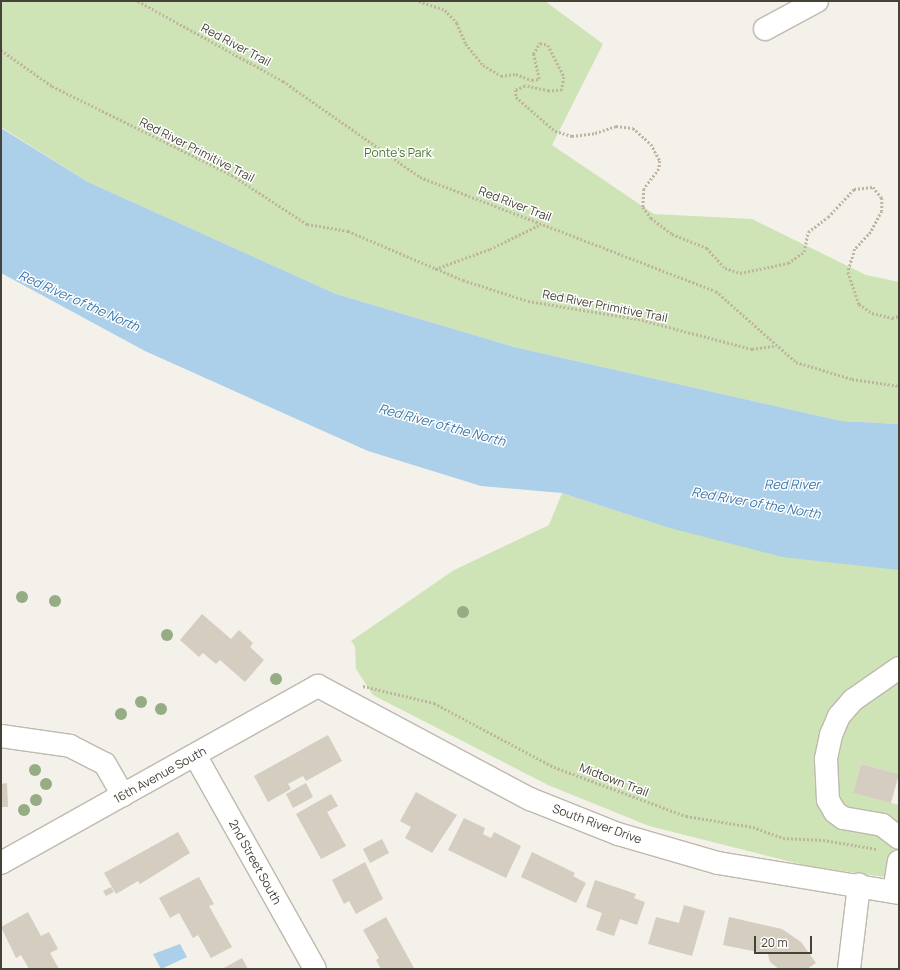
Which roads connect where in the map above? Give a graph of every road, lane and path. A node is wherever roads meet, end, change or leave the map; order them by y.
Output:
1 (138, 1) edge
2 (419, 1) edge
3 (817, 1) edge
4 (765, 29) dead end
5 (1, 50) edge
6 (541, 224) junction
7 (435, 269) junction
8 (899, 316) edge
9 (775, 346) junction
10 (899, 386) edge
11 (899, 668) edge
12 (318, 686) joint
13 (338, 697) junction
14 (1, 736) edge
15 (195, 755) junction
16 (124, 795) junction
17 (894, 849) edge
18 (1, 863) edge
19 (858, 886) junction
20 (897, 893) edge
21 (315, 969) edge
22 (849, 969) edge

1 - 6 path, Red River Trail
2 - 8 path
3 - 4 street
5 - 7 path, Red River Primitive Trail
6 - 7 path
6 - 9 path, Red River Trail
7 - 9 path, Red River Primitive Trail
9 - 10 path, Red River Trail
11 - 17 street
12 - 13 street, South River Drive
12 - 15 street, 16th Avenue South
13 - 17 path, Midtown Trail
13 - 19 street, South River Drive
14 - 16 street
15 - 16 street, 16th Avenue South
15 - 21 street, 2nd Street South
16 - 18 street, 16th Avenue South
17 - 20 street
19 - 20 street, South River Drive
19 - 22 street

